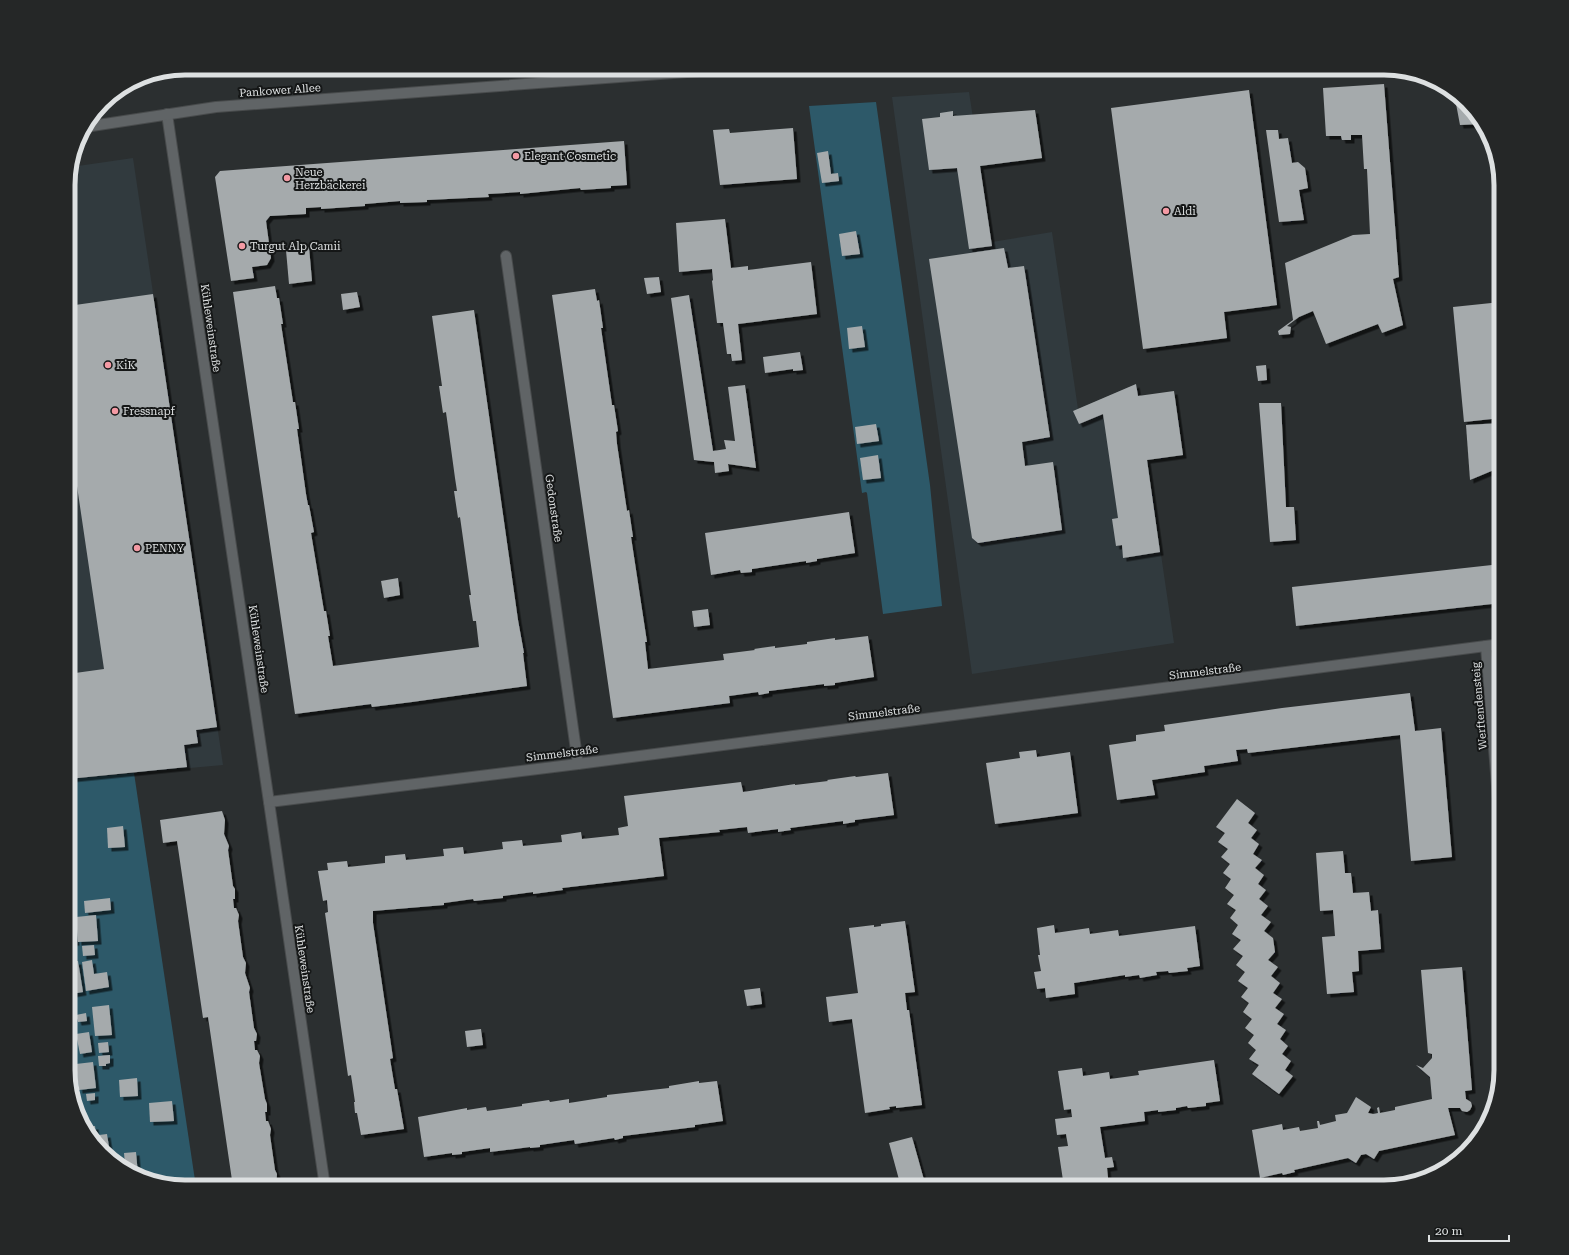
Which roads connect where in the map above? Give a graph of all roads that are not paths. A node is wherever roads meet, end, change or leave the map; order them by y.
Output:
1 (647, 75) edge
2 (167, 114) junction
3 (93, 126) edge
4 (506, 256) dead end
5 (1494, 645) edge
6 (1486, 646) junction
7 (1494, 748) edge
8 (578, 764) junction
9 (269, 802) junction
10 (324, 1180) edge

1 - 2 street, Pankower Allee
2 - 3 street, Pankower Allee
2 - 9 street, Kühleweinstraße
4 - 8 street, Gedonstraße
5 - 6 street, Simmelstraße
6 - 7 street, Werftendensteig
6 - 8 street, Simmelstraße
8 - 9 street, Simmelstraße
9 - 10 street, Kühleweinstraße

